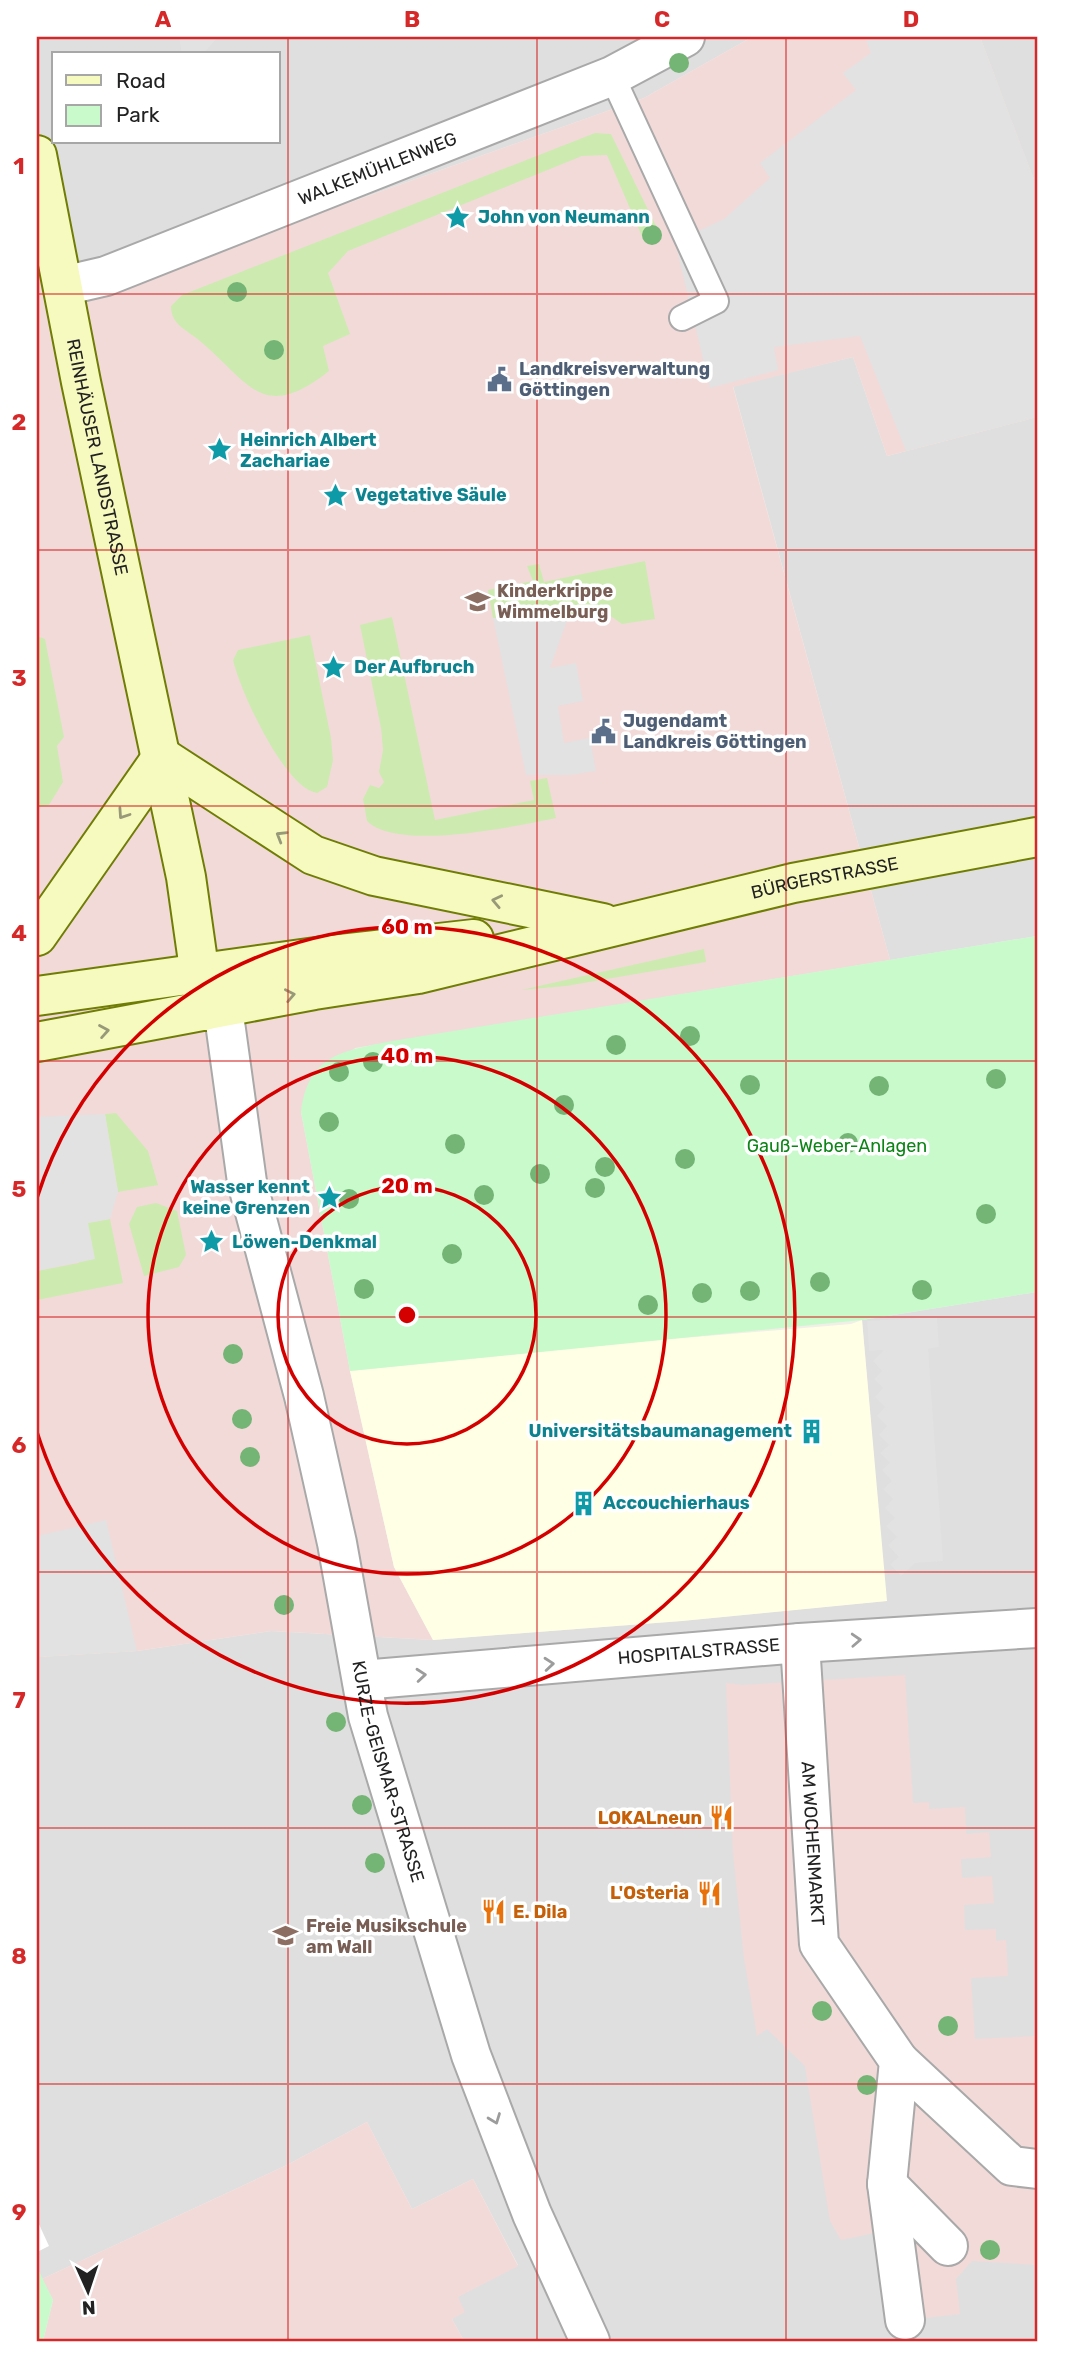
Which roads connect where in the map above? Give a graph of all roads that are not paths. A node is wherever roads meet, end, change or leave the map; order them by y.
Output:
1 (685, 37) edge
2 (612, 76) junction
3 (37, 155) edge
4 (63, 286) junction
5 (682, 318) dead end
6 (162, 757) junction
7 (1037, 837) edge
8 (612, 925) junction
9 (37, 936) edge
10 (209, 972) junction
11 (37, 996) edge
12 (214, 1010) junction
13 (37, 1042) edge
14 (1037, 1628) edge
15 (800, 1643) junction
16 (362, 1680) junction
17 (899, 2061) junction
18 (1037, 2169) edge
19 (887, 2184) junction
20 (948, 2246) dead end
21 (905, 2320) dead end
22 (590, 2341) edge

1 - 2 street, WALKEMÜHLENWEG
2 - 4 street, WALKEMÜHLENWEG
2 - 5 lane
3 - 4 main road, REINHÄUSER LANDSTRASSE
4 - 6 main road, REINHÄUSER LANDSTRASSE
8 -> 6 main road
6 -> 9 main road
6 - 10 main road, REINHÄUSER LANDSTRASSE
7 - 8 main road, BÜRGERSTRASSE
8 - 10 main road, BÜRGERSTRASSE
12 -> 8 main road, BÜRGERSTRASSE
10 - 11 main road, BÜRGERSTRASSE
10 - 12 main road, REINHÄUSER LANDSTRASSE
13 -> 12 main road, BÜRGERSTRASSE
12 - 16 street, KURZE-GEISMAR-STRASSE
15 -> 14 street, HOSPITALSTRASSE
16 -> 15 street, HOSPITALSTRASSE
15 - 17 street, AM WOCHENMARKT
16 -> 22 street, KURZE-GEISMAR-STRASSE
17 - 18 street, AM WOCHENMARKT
17 - 19 street
19 - 20 street
19 - 21 street

